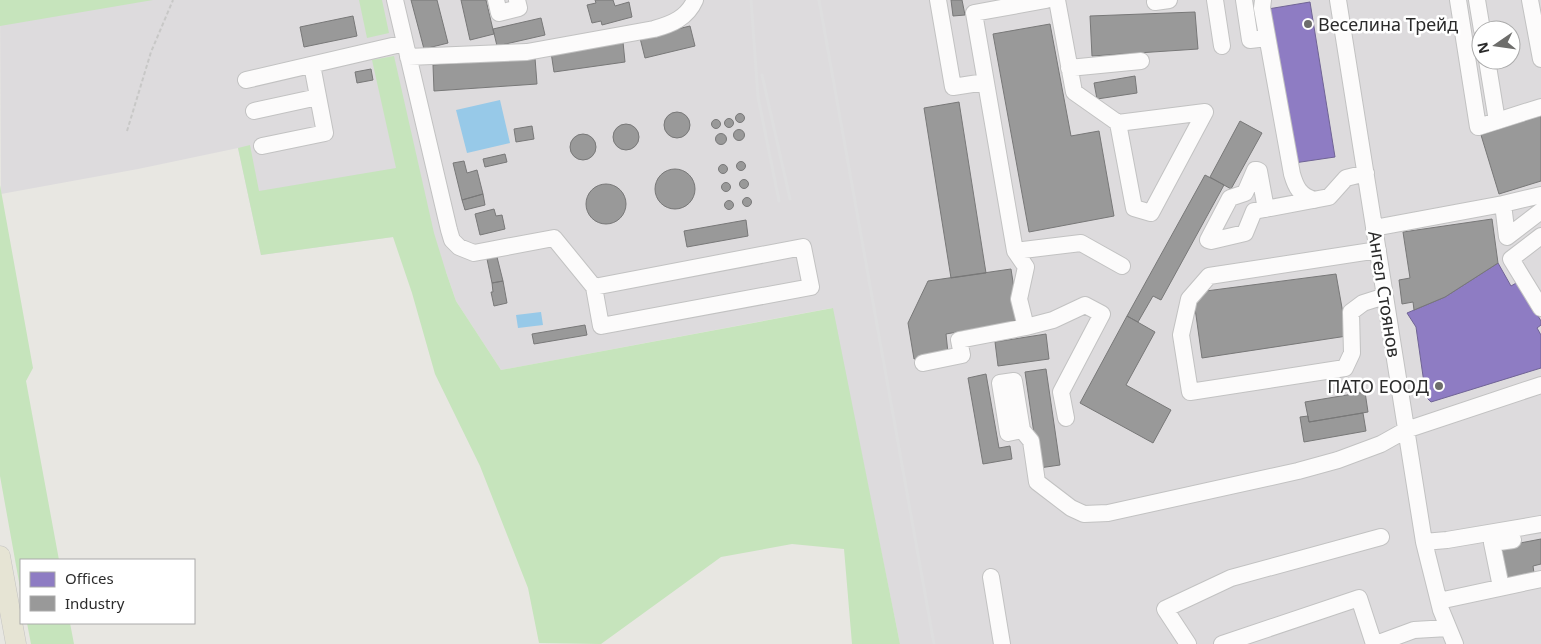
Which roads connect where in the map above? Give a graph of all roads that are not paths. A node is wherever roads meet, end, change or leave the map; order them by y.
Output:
1 (395, 0) edge
2 (496, 0) edge
3 (517, 0) edge
4 (694, 0) edge
5 (938, 0) edge
6 (1046, 0) edge
7 (1057, 0) edge
8 (1215, 0) edge
9 (1244, 0) edge
10 (1263, 0) edge
11 (1338, 0) edge
12 (1458, 0) edge
13 (1477, 0) edge
14 (1530, 0) edge
15 (1480, 20) edge
16 (1267, 38) junction
17 (1541, 45) edge
18 (1222, 46) dead end
19 (407, 50) junction
20 (1541, 51) edge
21 (1541, 58) edge
22 (1140, 61) dead end
23 (312, 64) junction
24 (1069, 68) junction
25 (1489, 70) edge
26 (246, 80) dead end
27 (986, 82) junction
28 (318, 97) junction
29 (1541, 107) edge
30 (254, 111) dead end
31 (1498, 121) junction
32 (1118, 123) junction
33 (262, 146) dead end
34 (1366, 173) junction
35 (1541, 195) edge
36 (1314, 200) junction
37 (1503, 204) junction
38 (1266, 209) junction
39 (1541, 211) edge
40 (1374, 228) junction
41 (1541, 236) edge
42 (1378, 250) junction
43 (1014, 251) junction
44 (1122, 266) dead end
45 (594, 287) junction
46 (1385, 296) junction
47 (1541, 308) edge
48 (1026, 327) junction
49 (923, 363) dead end
50 (1541, 385) edge
51 (1066, 418) dead end
52 (1022, 430) dead end
53 (1406, 430) junction
54 (1541, 524) edge
55 (1541, 535) edge
56 (1382, 537) dead end
57 (1424, 542) junction
58 (1, 568) edge
59 (991, 577) dead end
60 (1541, 579) edge
61 (1501, 587) junction
62 (1439, 600) junction
63 (1448, 628) junction
64 (16, 644) edge
65 (1002, 644) edge
66 (1188, 644) edge
67 (1222, 644) edge
68 (1375, 644) edge
69 (1455, 644) edge

1 - 19 street
2 - 3 street
4 - 19 street
5 - 27 street
6 - 27 street
7 - 24 street
8 - 18 street
9 - 16 street
10 - 16 street
11 - 34 street, Ангел Стоянов
12 - 31 street
13 - 15 street
14 - 20 street
16 - 36 street
17 - 20 street
19 - 23 street
19 - 45 street
20 - 21 street
22 - 24 street
23 - 26 street
23 - 28 street
24 - 32 street
25 - 31 street
27 - 43 street
28 - 30 street
28 - 33 street
29 - 31 street
32 - 32 street
34 - 36 street
34 - 40 street, Ангел Стоянов
35 - 37 street
36 - 38 street
37 - 39 street
37 - 40 street
38 - 38 street
40 - 42 street, Ангел Стоянов
41 - 47 street
42 - 46 street, Ангел Стоянов
42 - 46 street
43 - 44 street
43 - 48 street
45 - 45 street
46 - 53 street, Ангел Стоянов
48 - 49 street
48 - 51 street
50 - 53 street
52 - 53 street
53 - 57 street, Ангел Стоянов
54 - 57 street
55 - 61 street
56 - 66 street
57 - 62 street, Ангел Стоянов
58 - 64 main road
59 - 65 street
60 - 61 street
61 - 62 street
62 - 63 street, Ангел Стоянов
63 - 68 street
63 - 69 street, Ангел Стоянов
67 - 68 street

